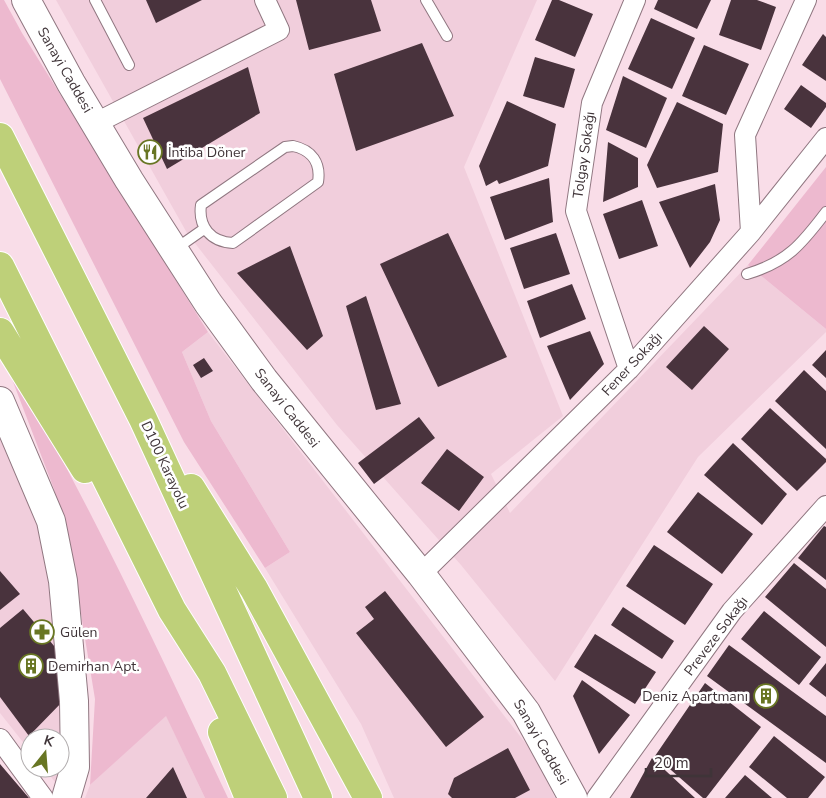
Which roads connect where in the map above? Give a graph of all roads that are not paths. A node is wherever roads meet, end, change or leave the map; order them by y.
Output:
1 (26, 0) edge
2 (95, 0) edge
3 (265, 0) edge
4 (426, 0) edge
5 (636, 0) edge
6 (806, 0) edge
7 (447, 36) dead end
8 (129, 65) dead end
9 (96, 123) junction
10 (0, 137) edge
11 (826, 138) edge
12 (826, 212) edge
13 (204, 229) junction
14 (751, 232) junction
15 (174, 250) junction
16 (0, 266) edge
17 (747, 274) dead end
18 (0, 332) edge
19 (629, 369) junction
20 (0, 402) edge
21 (143, 418) junction
22 (826, 506) edge
23 (421, 574) junction
24 (172, 610) junction
25 (0, 739) edge
26 (368, 791) edge
27 (43, 798) edge
28 (66, 798) edge
29 (249, 798) edge
30 (273, 798) edge
31 (318, 798) edge
32 (573, 798) edge
33 (597, 798) edge

1 - 9 main road, Sanayi Caddesi
2 - 8 lane
3 - 9 street
4 - 7 lane
5 - 19 street, Tolgay Sokağı
6 - 14 street
9 - 15 main road, Sanayi Caddesi
10 - 21 highway, D100 Karayolu
11 - 14 street, Fener Sokağı
12 - 17 lane
13 - 13 lane
13 - 15 lane
14 - 19 street, Fener Sokağı
15 - 23 main road, Sanayi Caddesi
16 - 24 highway
18 - 24 highway
19 - 23 street, Fener Sokağı
20 - 28 main road
21 - 26 highway
21 - 31 highway, D100 Karayolu
22 - 33 street, Preveze Sokağı
23 - 32 main road, Sanayi Caddesi
24 - 29 highway
24 - 30 highway
25 - 27 street

